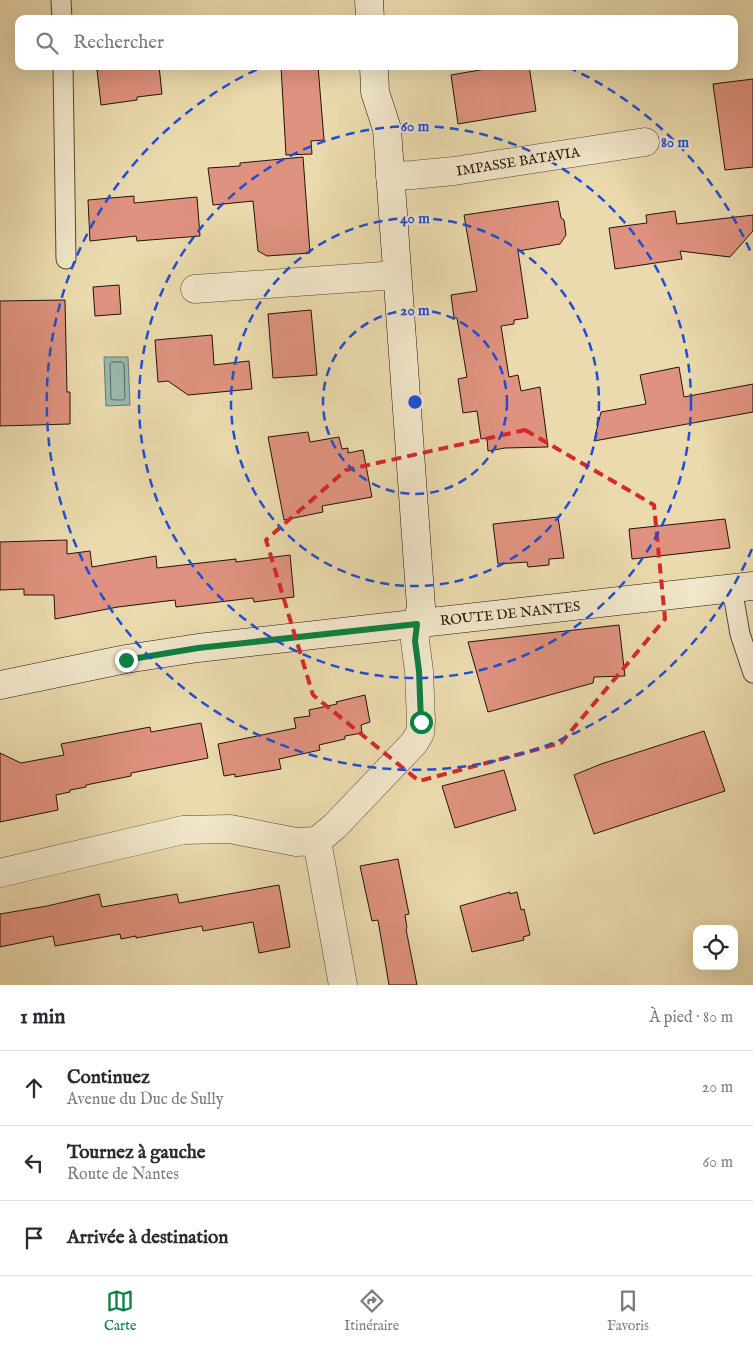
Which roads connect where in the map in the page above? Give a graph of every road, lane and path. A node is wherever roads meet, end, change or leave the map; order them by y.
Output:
1 (61, 0) edge
2 (369, 0) edge
3 (62, 15) edge
4 (370, 15) edge
5 (63, 70) edge
6 (374, 70) edge
7 (645, 142) dead end
8 (390, 176) junction
9 (66, 259) dead end
10 (397, 275) junction
11 (194, 289) dead end
12 (743, 587) edge
13 (417, 624) junction
14 (750, 652) edge
15 (753, 673) edge
16 (0, 685) edge
17 (317, 841) junction
18 (0, 873) edge
19 (343, 985) edge

1 - 3 lane
2 - 4 street
5 - 9 lane
6 - 8 street
7 - 8 street, IMPASSE BATAVIA
8 - 10 street
10 - 11 street
10 - 13 street
12 - 13 street, ROUTE DE NANTES
12 - 14 lane
13 - 16 street, ROUTE DE NANTES
13 - 17 street
14 - 15 lane
17 - 18 street
17 - 19 street

